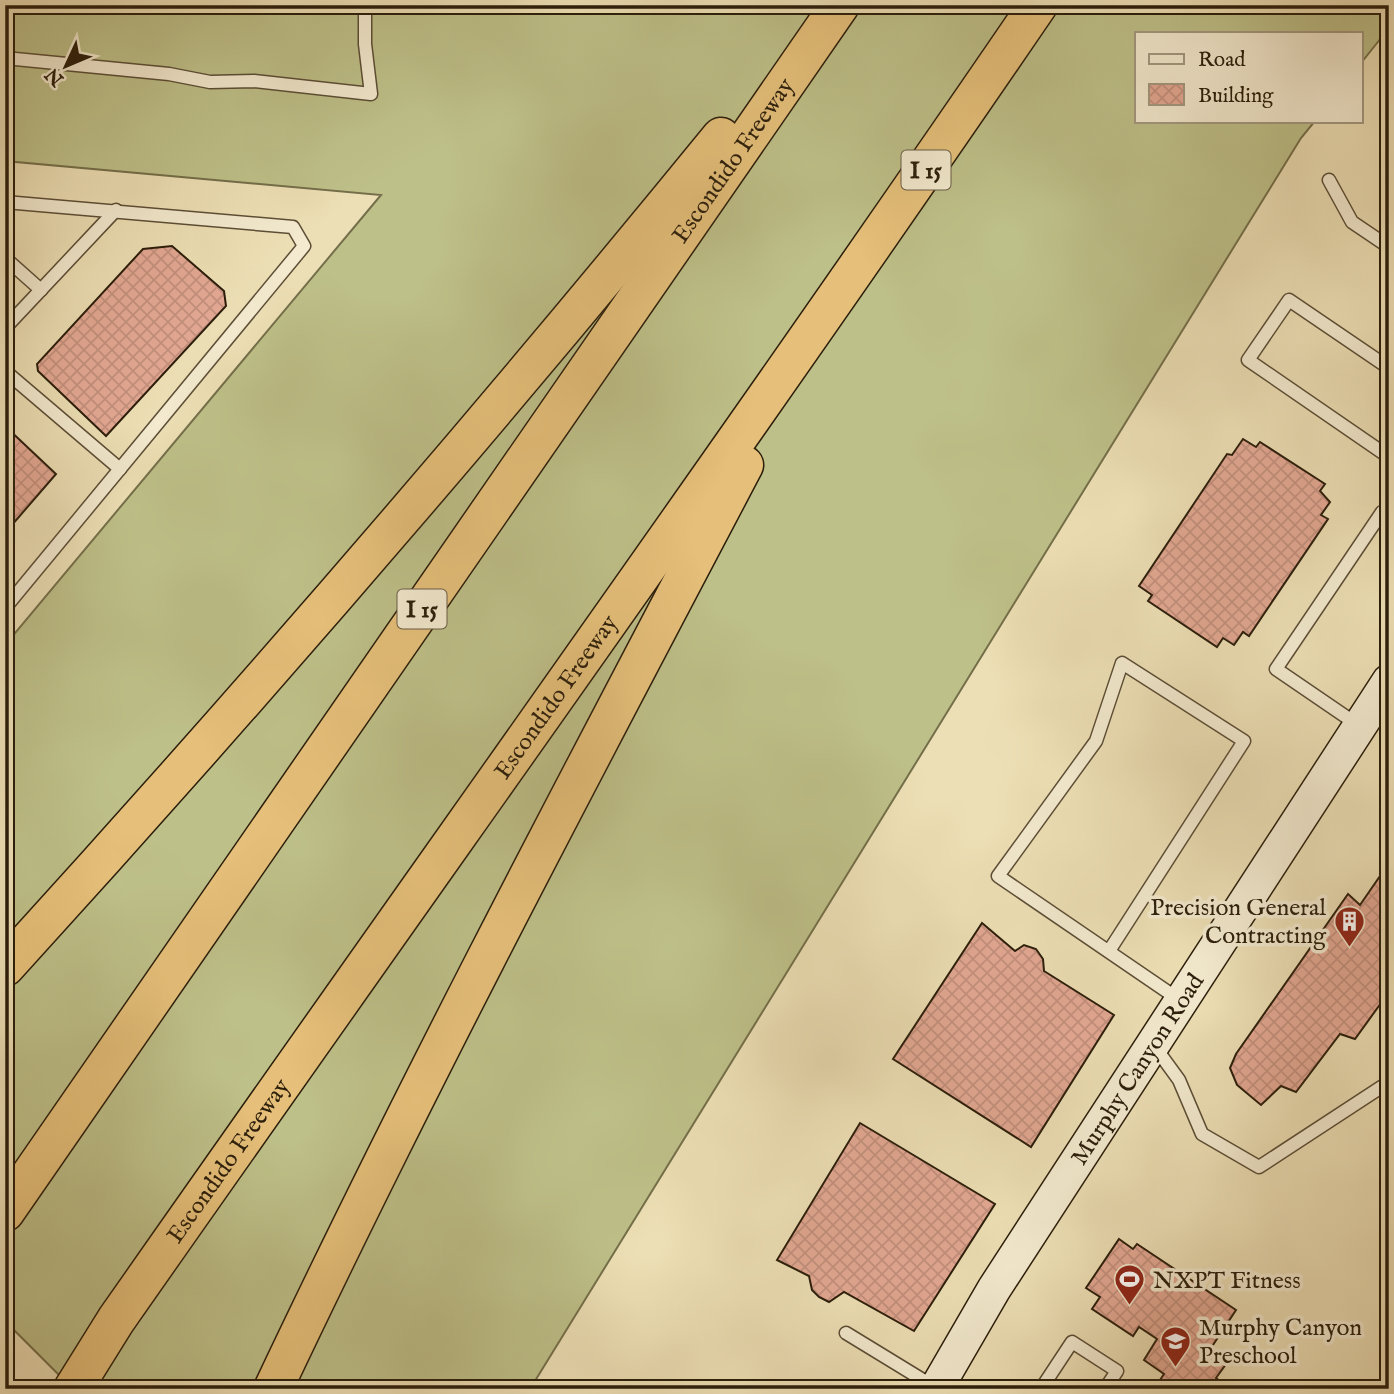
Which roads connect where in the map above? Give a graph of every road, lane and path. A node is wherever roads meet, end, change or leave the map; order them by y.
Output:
1 (365, 5) edge
2 (829, 5) edge
3 (840, 5) edge
4 (1038, 5) edge
5 (5, 58) edge
6 (1329, 180) dead end
7 (5, 202) edge
8 (116, 210) junction
9 (1389, 247) edge
10 (5, 258) edge
11 (41, 290) junction
12 (5, 328) edge
13 (813, 334) junction
14 (1389, 368) edge
15 (5, 371) edge
16 (1389, 457) edge
17 (120, 469) junction
18 (1386, 510) edge
19 (5, 608) edge
20 (1389, 681) edge
21 (1360, 726) junction
22 (1109, 951) junction
23 (5, 967) edge
24 (1181, 1001) junction
25 (1153, 1044) junction
26 (1389, 1082) edge
27 (5, 1212) edge
28 (846, 1333) dead end
29 (936, 1388) edge
30 (74, 1389) edge
31 (273, 1389) edge
32 (1041, 1389) edge
33 (1105, 1389) edge

1 - 5 lane
2 - 23 highway
3 - 27 highway, Escondido Freeway / I 15
4 - 13 highway, Escondido Freeway / I 15
6 - 9 lane
7 - 8 lane
8 - 11 lane
8 - 17 lane
10 - 11 lane
11 - 12 lane
13 - 30 highway, Escondido Freeway / I 15
13 - 31 highway
14 - 16 lane
15 - 17 lane
17 - 19 lane
18 - 21 lane
20 - 21 main road, Murphy Canyon Road
21 - 24 main road, Murphy Canyon Road
22 - 22 lane
22 - 24 lane
24 - 25 main road, Murphy Canyon Road
25 - 26 lane
25 - 29 main road, Murphy Canyon Road
28 - 29 lane
32 - 33 lane

